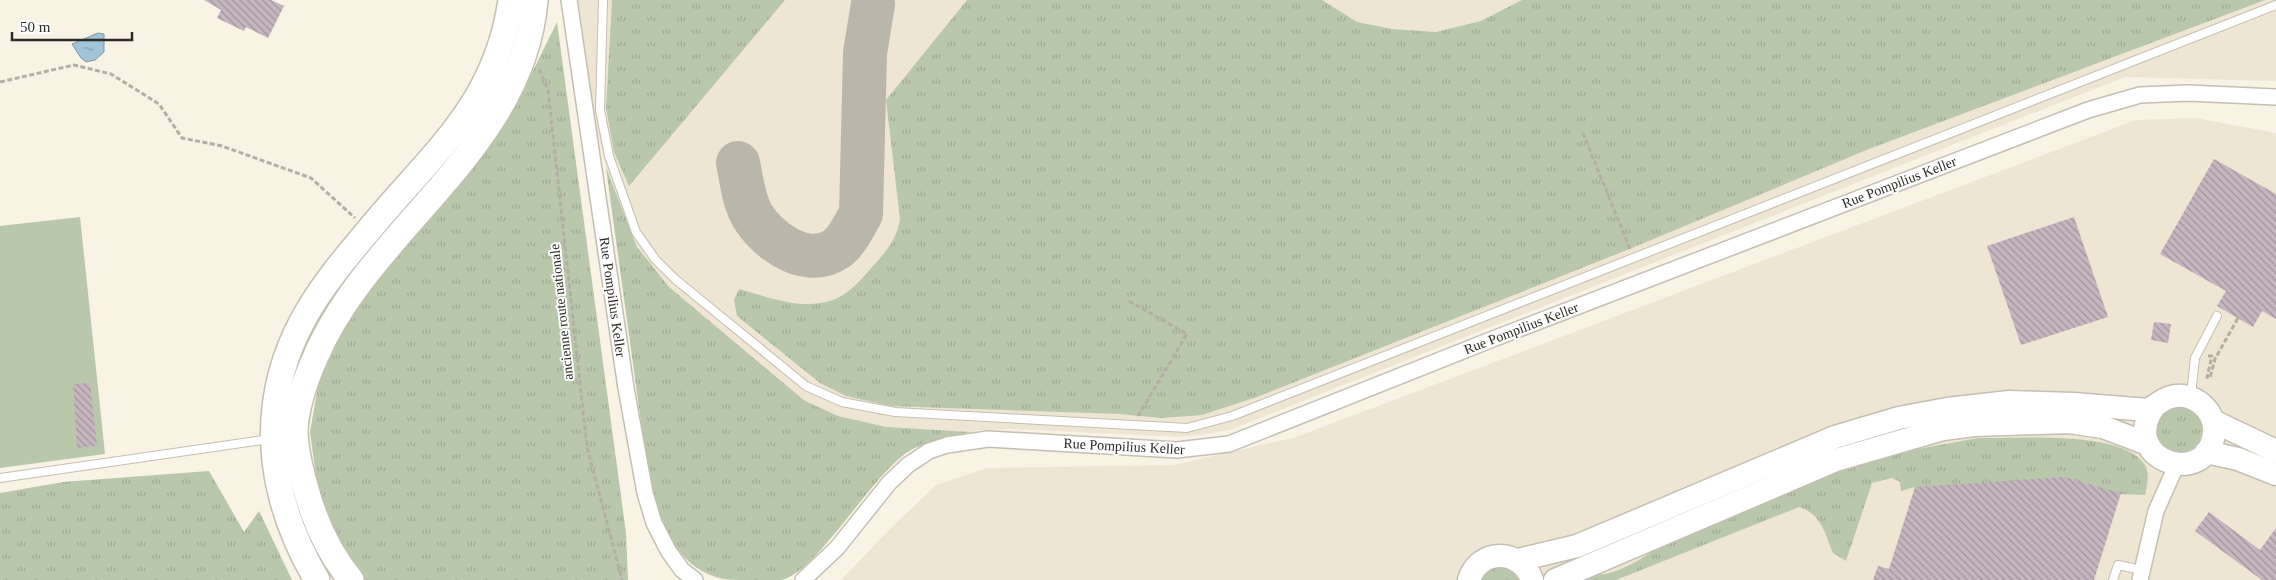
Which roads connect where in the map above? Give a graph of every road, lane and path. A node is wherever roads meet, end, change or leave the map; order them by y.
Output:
1 (511, 0) edge
2 (535, 0) edge
3 (569, 0) edge
4 (603, 0) edge
5 (2276, 6) edge
6 (527, 41) junction
7 (0, 82) edge
8 (2276, 97) edge
9 (1584, 133) dead end
10 (369, 230) junction
11 (1634, 258) junction
12 (1128, 301) dead end
13 (2217, 316) dead end
14 (2238, 318) dead end
15 (2197, 388) junction
16 (2154, 407) junction
17 (2213, 421) junction
18 (1132, 425) junction
19 (272, 439) junction
20 (2152, 450) junction
21 (2276, 451) edge
22 (2206, 452) junction
23 (2177, 464) junction
24 (2276, 474) edge
25 (0, 478) edge
26 (2156, 511) junction
27 (1518, 560) junction
28 (2141, 575) edge
29 (317, 580) edge
30 (351, 580) edge
31 (622, 580) edge
32 (695, 580) edge
33 (803, 580) edge
34 (1470, 580) edge
35 (1532, 580) edge
36 (1555, 580) edge
37 (2113, 580) edge

1 - 10 main road
2 - 6 main road
3 - 32 street, Rue Pompilius Keller
4 - 18 lane
5 - 11 lane
6 - 30 main road
6 - 31 path, ancienne route nationale
7 - 10 path
8 - 33 street, Rue Pompilius Keller
9 - 11 path
10 - 19 main road
11 - 18 lane
12 - 18 path
13 - 15 lane
14 - 15 path
15 - 16 main road
15 - 17 main road
16 - 20 main road
16 - 27 main road
17 - 21 main road
17 - 22 main road
19 - 25 lane
19 - 29 main road
20 - 23 main road
20 - 26 street
20 - 36 main road
22 - 23 main road
22 - 24 main road
23 - 26 street
26 - 28 street
27 - 34 main road
27 - 35 main road
28 - 37 lane

